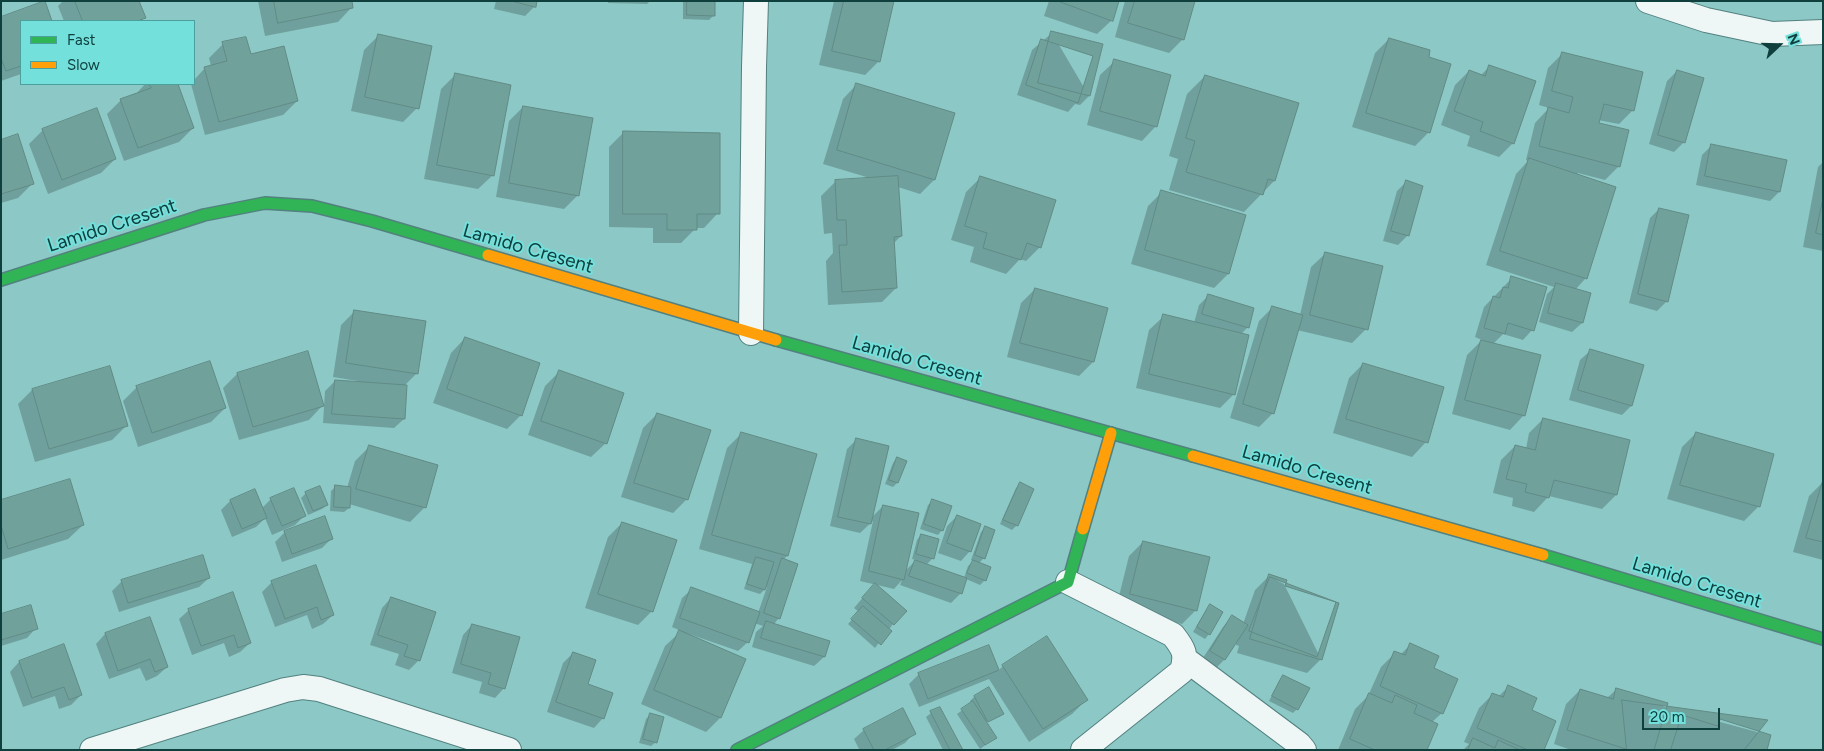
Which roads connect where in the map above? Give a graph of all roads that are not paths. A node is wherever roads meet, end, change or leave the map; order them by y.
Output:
1 (756, 1) edge
2 (1648, 1) edge
3 (1823, 32) edge
4 (1, 280) edge
5 (751, 333) junction
6 (1111, 433) junction
7 (1068, 582) junction
8 (1823, 639) edge
9 (1185, 659) junction
10 (92, 750) edge
11 (509, 750) edge
12 (737, 750) edge
13 (1084, 750) edge
14 (1304, 750) edge

1 - 5 street
2 - 3 street
4 - 5 street, Lamido Cresent
5 - 6 street, Lamido Cresent
6 - 7 street
6 - 8 street, Lamido Cresent
7 - 9 street
7 - 12 street
9 - 13 street
9 - 14 street
10 - 11 street

